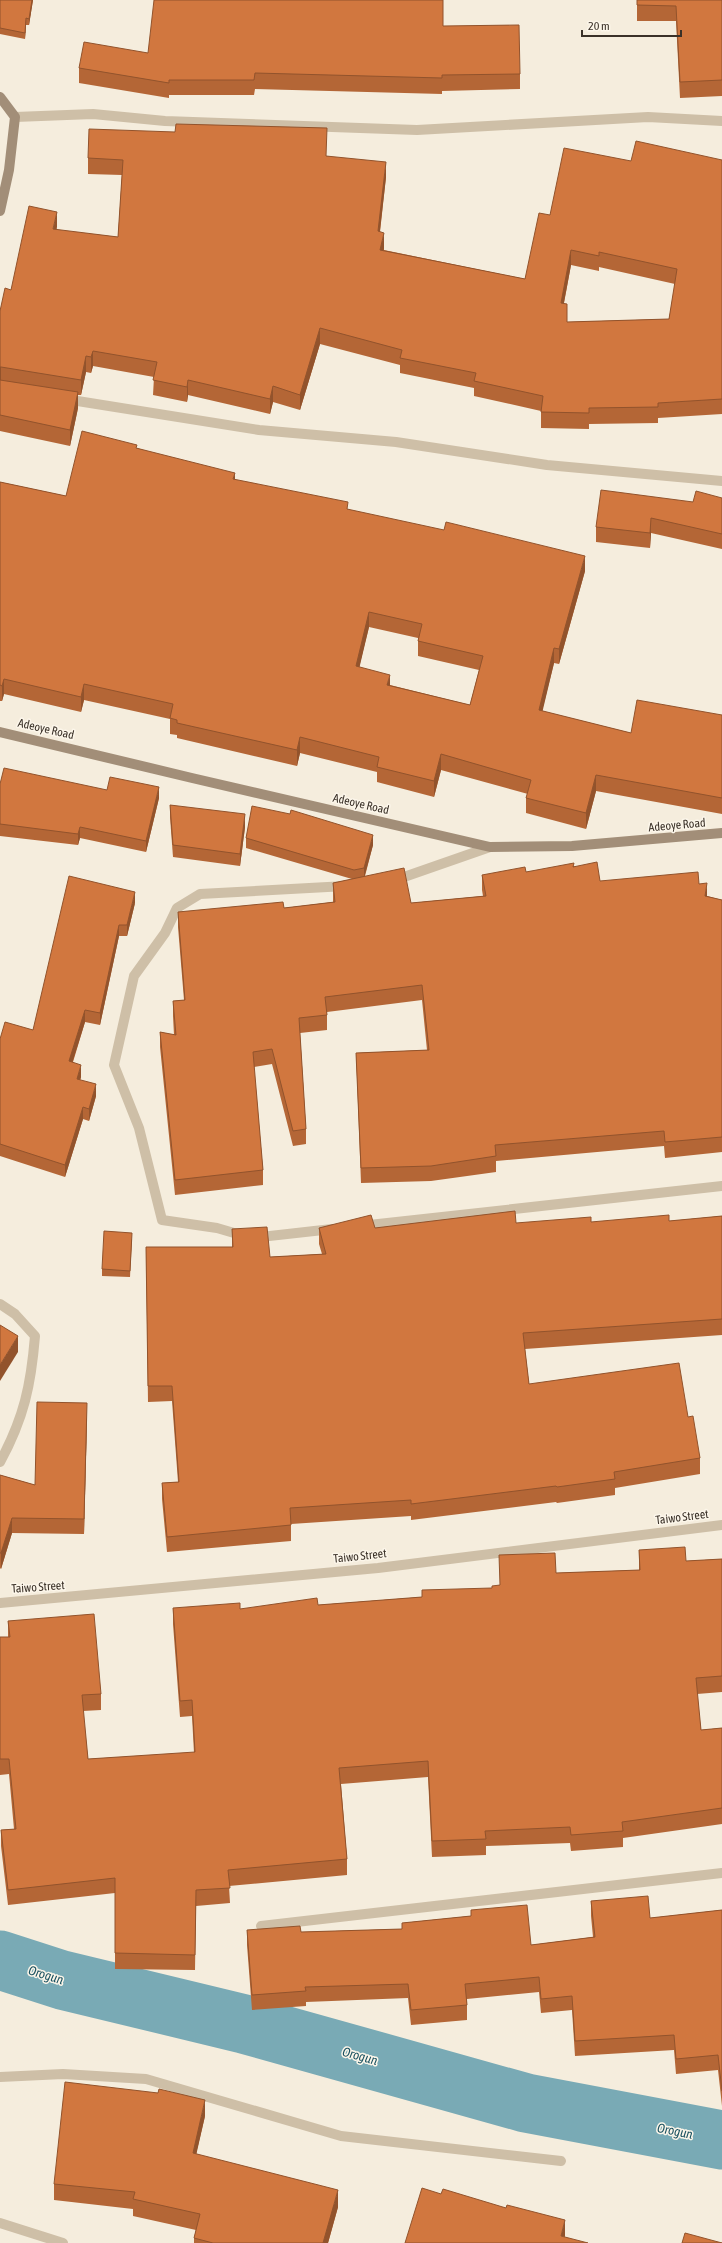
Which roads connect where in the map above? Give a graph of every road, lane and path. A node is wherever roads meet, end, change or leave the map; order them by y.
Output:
1 (0, 97) edge
2 (15, 117) junction
3 (722, 121) edge
4 (4, 169) edge
5 (0, 211) edge
6 (54, 397) edge
7 (722, 481) edge
8 (0, 732) edge
9 (722, 833) edge
10 (490, 847) junction
11 (382, 881) edge
12 (354, 886) edge
13 (722, 1186) edge
14 (0, 1304) edge
15 (0, 1462) edge
16 (722, 1525) edge
17 (0, 1603) edge
18 (722, 1872) edge
19 (261, 1926) dead end
20 (0, 2076) edge
21 (561, 2161) dead end
22 (0, 2223) edge
23 (63, 2243) edge

1 - 2 street
2 - 3 street
2 - 4 street
4 - 5 street
6 - 7 street
8 - 10 street, Adeoye Road
9 - 10 street, Adeoye Road
10 - 11 street
12 - 13 street
14 - 15 street
16 - 17 street, Taiwo Street
18 - 19 street
20 - 21 street
22 - 23 street

